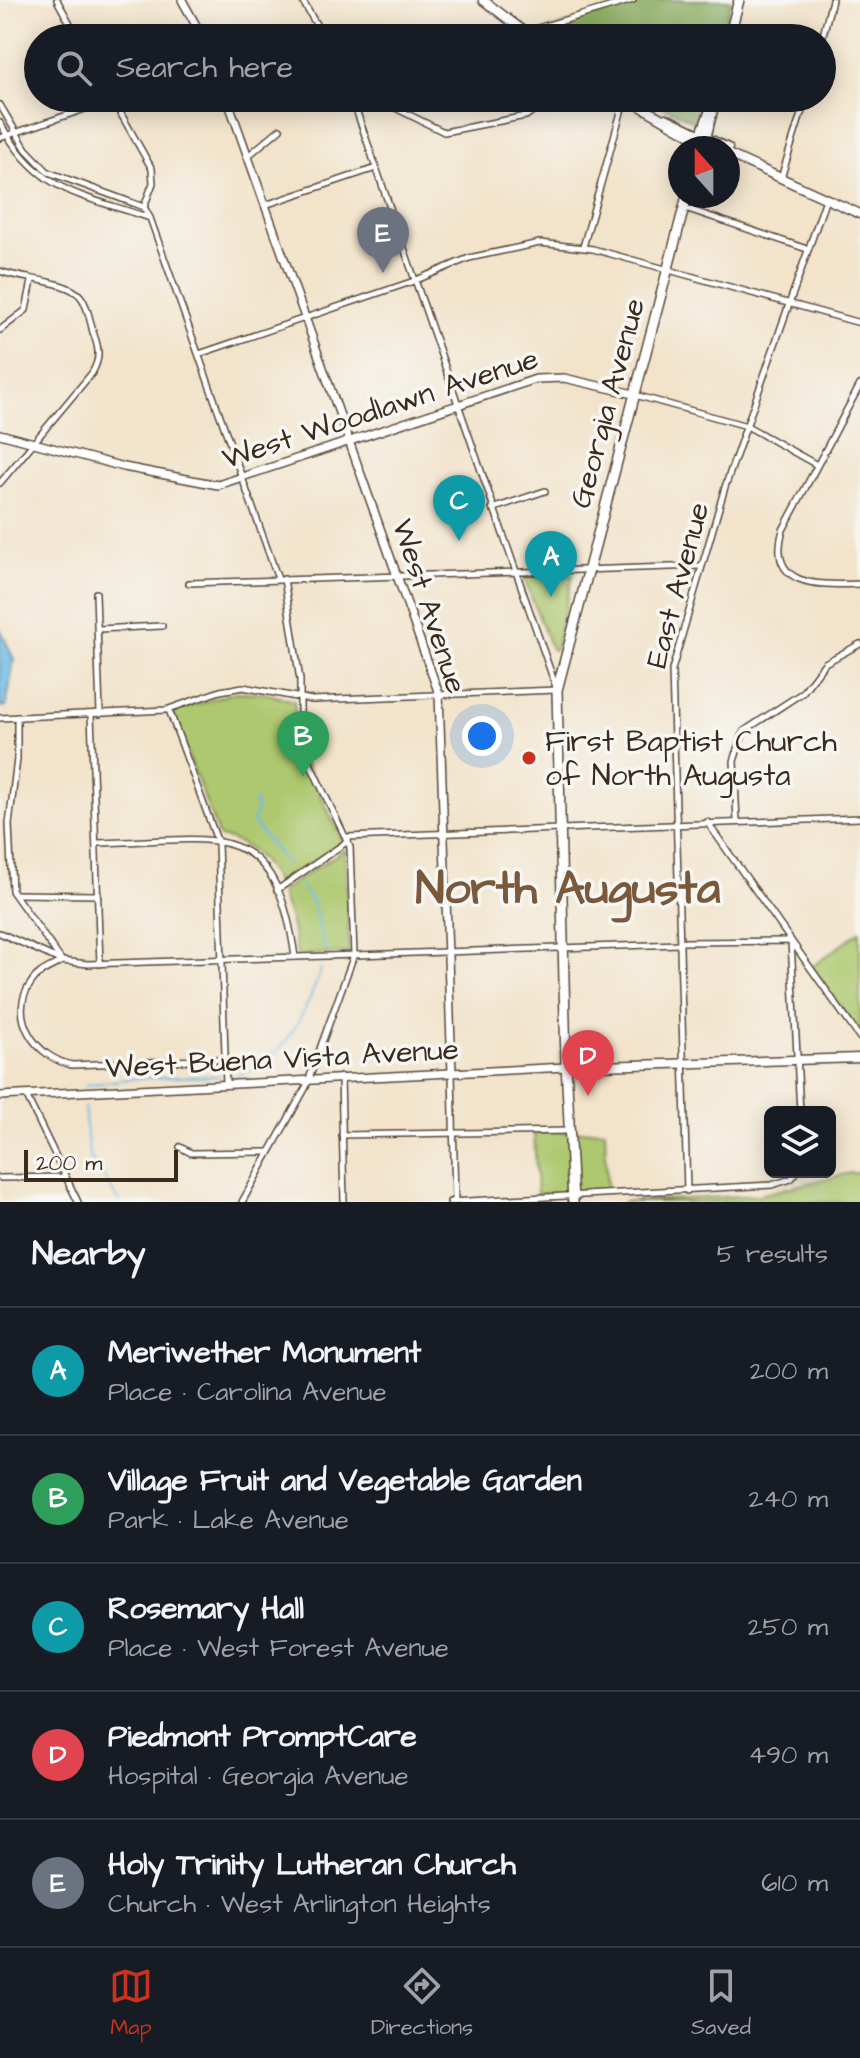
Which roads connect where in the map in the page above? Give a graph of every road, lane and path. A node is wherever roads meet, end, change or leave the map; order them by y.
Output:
1 (57, 0) edge
2 (182, 0) edge
3 (302, 0) edge
4 (484, 0) edge
5 (633, 0) edge
6 (739, 0) edge
7 (832, 0) edge
8 (70, 24) edge
9 (195, 24) edge
10 (316, 24) edge
11 (514, 24) edge
12 (551, 24) edge
13 (733, 24) edge
14 (826, 24) edge
15 (0, 105) edge
16 (75, 112) edge
17 (121, 112) edge
18 (232, 112) edge
19 (356, 112) edge
20 (400, 112) edge
21 (532, 112) edge
22 (621, 112) edge
23 (652, 112) edge
24 (711, 112) edge
25 (802, 112) edge
26 (0, 123) edge
27 (280, 129) dead end
28 (16, 133) junction
29 (7, 136) junction
30 (693, 136) edge
31 (705, 136) edge
32 (0, 138) edge
33 (248, 156) junction
34 (740, 157) edge
35 (376, 168) junction
36 (781, 178) junction
37 (826, 199) junction
38 (265, 205) junction
39 (144, 207) junction
40 (684, 208) joint
41 (860, 214) edge
42 (150, 218) junction
43 (583, 247) junction
44 (807, 249) junction
45 (668, 270) junction
46 (0, 271) edge
47 (32, 281) junction
48 (414, 281) junction
49 (789, 302) junction
50 (305, 319) junction
51 (860, 323) edge
52 (0, 330) edge
53 (199, 354) junction
54 (860, 385) edge
55 (634, 394) junction
56 (457, 405) junction
57 (747, 426) junction
58 (0, 434) edge
59 (33, 442) junction
60 (348, 442) junction
61 (817, 465) junction
62 (242, 478) junction
63 (0, 483) edge
64 (545, 491) dead end
65 (492, 509) junction
66 (700, 566) junction
67 (587, 568) junction
68 (514, 571) junction
69 (397, 575) junction
70 (281, 579) junction
71 (189, 583) dead end
72 (860, 584) edge
73 (96, 593) dead end
74 (162, 626) dead end
75 (98, 629) junction
76 (860, 644) edge
77 (557, 690) junction
78 (439, 694) junction
79 (299, 698) junction
80 (168, 710) junction
81 (91, 714) junction
82 (100, 714) junction
83 (17, 717) junction
84 (0, 718) edge
85 (860, 818) edge
86 (737, 821) junction
87 (707, 822) junction
88 (675, 823) junction
89 (560, 830) junction
90 (443, 832) junction
91 (347, 839) junction
92 (217, 840) junction
93 (97, 843) junction
94 (277, 890) junction
95 (13, 892) junction
96 (98, 895) junction
97 (0, 933) edge
98 (791, 941) junction
99 (680, 943) junction
100 (563, 949) junction
101 (447, 952) junction
102 (354, 955) junction
103 (295, 957) junction
104 (222, 960) junction
105 (62, 961) junction
106 (100, 964) junction
107 (860, 1038) edge
108 (860, 1058) edge
109 (225, 1059) junction
110 (799, 1060) junction
111 (684, 1065) junction
112 (566, 1067) junction
113 (452, 1073) junction
114 (341, 1077) junction
115 (310, 1078) junction
116 (226, 1084) junction
117 (26, 1095) junction
118 (0, 1096) edge
119 (800, 1106) edge
120 (570, 1131) junction
121 (454, 1132) junction
122 (342, 1135) junction
123 (180, 1147) dead end
124 (269, 1152) junction
125 (65, 1177) junction
126 (0, 1178) edge
127 (787, 1178) edge
128 (687, 1191) junction
129 (572, 1200) edge
130 (78, 1202) edge
131 (242, 1202) edge
132 (344, 1202) edge
133 (453, 1202) edge

1 - 8 street
2 - 9 street
3 - 10 street
4 - 11 main road
5 - 12 street
6 - 13 main road
7 - 14 street
15 - 28 street
16 - 28 street
17 - 39 street
18 - 33 street, West Avenue
19 - 35 street
20 - 21 street
22 - 43 street
23 - 30 main road
24 - 31 main road
25 - 36 street
26 - 29 street
27 - 33 street
28 - 29 street
28 - 39 street
29 - 32 street
29 - 42 street
33 - 38 street, West Avenue
34 - 36 main road
35 - 38 street
35 - 48 street
36 - 37 main road
37 - 41 main road
37 - 44 street, East Avenue
38 - 50 street, West Avenue
39 - 42 street
40 - 44 street
40 - 45 main road, Georgia Avenue
42 - 53 street
43 - 45 street
43 - 48 street
44 - 49 street, East Avenue
45 - 49 street
45 - 55 main road, Georgia Avenue
46 - 47 street
47 - 52 street
47 - 59 street
48 - 50 street
48 - 56 street
49 - 51 street
49 - 57 street, East Avenue
50 - 53 street
50 - 60 street, West Avenue
53 - 62 street
54 - 61 street
55 - 56 street, West Woodlawn Avenue
55 - 57 street
55 - 67 main road, Georgia Avenue
56 - 60 street, West Woodlawn Avenue
56 - 65 street
57 - 61 street
57 - 66 street, East Avenue
58 - 59 street, West Woodlawn Avenue
59 - 62 street, West Woodlawn Avenue
59 - 63 street
60 - 62 street, West Woodlawn Avenue
60 - 69 street, West Avenue
61 - 72 street
62 - 70 street
64 - 65 street
65 - 68 street
66 - 67 street
66 - 88 street, East Avenue
67 - 68 street
67 - 77 main road, Georgia Avenue
68 - 69 street
68 - 77 street
69 - 70 street
69 - 78 street, West Avenue
70 - 71 street
70 - 79 street
73 - 75 street
74 - 75 street
75 - 82 street
76 - 86 street
77 - 78 street
77 - 89 main road, Georgia Avenue
78 - 79 street
78 - 90 street, West Avenue
79 - 80 street
79 - 91 street
80 - 82 street
80 - 92 street
81 - 82 street
81 - 83 street
81 - 93 street
83 - 84 street
83 - 95 street
85 - 86 street
86 - 87 street
87 - 88 street
87 - 98 street
88 - 89 street
88 - 99 street, East Avenue
89 - 90 street
89 - 100 main road, Georgia Avenue
90 - 91 street
90 - 101 street, West Avenue
91 - 94 street
91 - 102 street
92 - 93 street
92 - 94 street
92 - 104 street
93 - 96 street
94 - 103 street
95 - 96 street
95 - 105 street
96 - 106 street
97 - 105 street
98 - 99 street
98 - 107 street
98 - 110 street
99 - 100 street
99 - 111 street, East Avenue
100 - 101 street
100 - 112 main road, Georgia Avenue
101 - 102 street
101 - 113 street, West Avenue
102 - 103 street
102 - 115 street
103 - 104 street
104 - 106 street
104 - 109 street
105 - 106 street
105 - 109 street
108 - 110 main road
109 - 116 street
110 - 111 main road
110 - 119 street
111 - 112 main road
111 - 128 street, East Avenue
112 - 113 street, West Buena Vista Avenue
112 - 120 main road, Georgia Avenue
113 - 114 street, West Buena Vista Avenue
113 - 121 street, West Avenue
114 - 115 street, West Buena Vista Avenue
114 - 122 street
115 - 116 street, West Buena Vista Avenue
115 - 124 street
116 - 117 street, West Buena Vista Avenue
117 - 118 street, West Buena Vista Avenue
117 - 125 street
120 - 121 street
120 - 129 main road, Georgia Avenue
121 - 122 street
121 - 133 street, West Avenue
122 - 132 street
123 - 124 street
124 - 131 street
125 - 126 street
125 - 130 street
127 - 128 street
128 - 129 street
129 - 133 street

